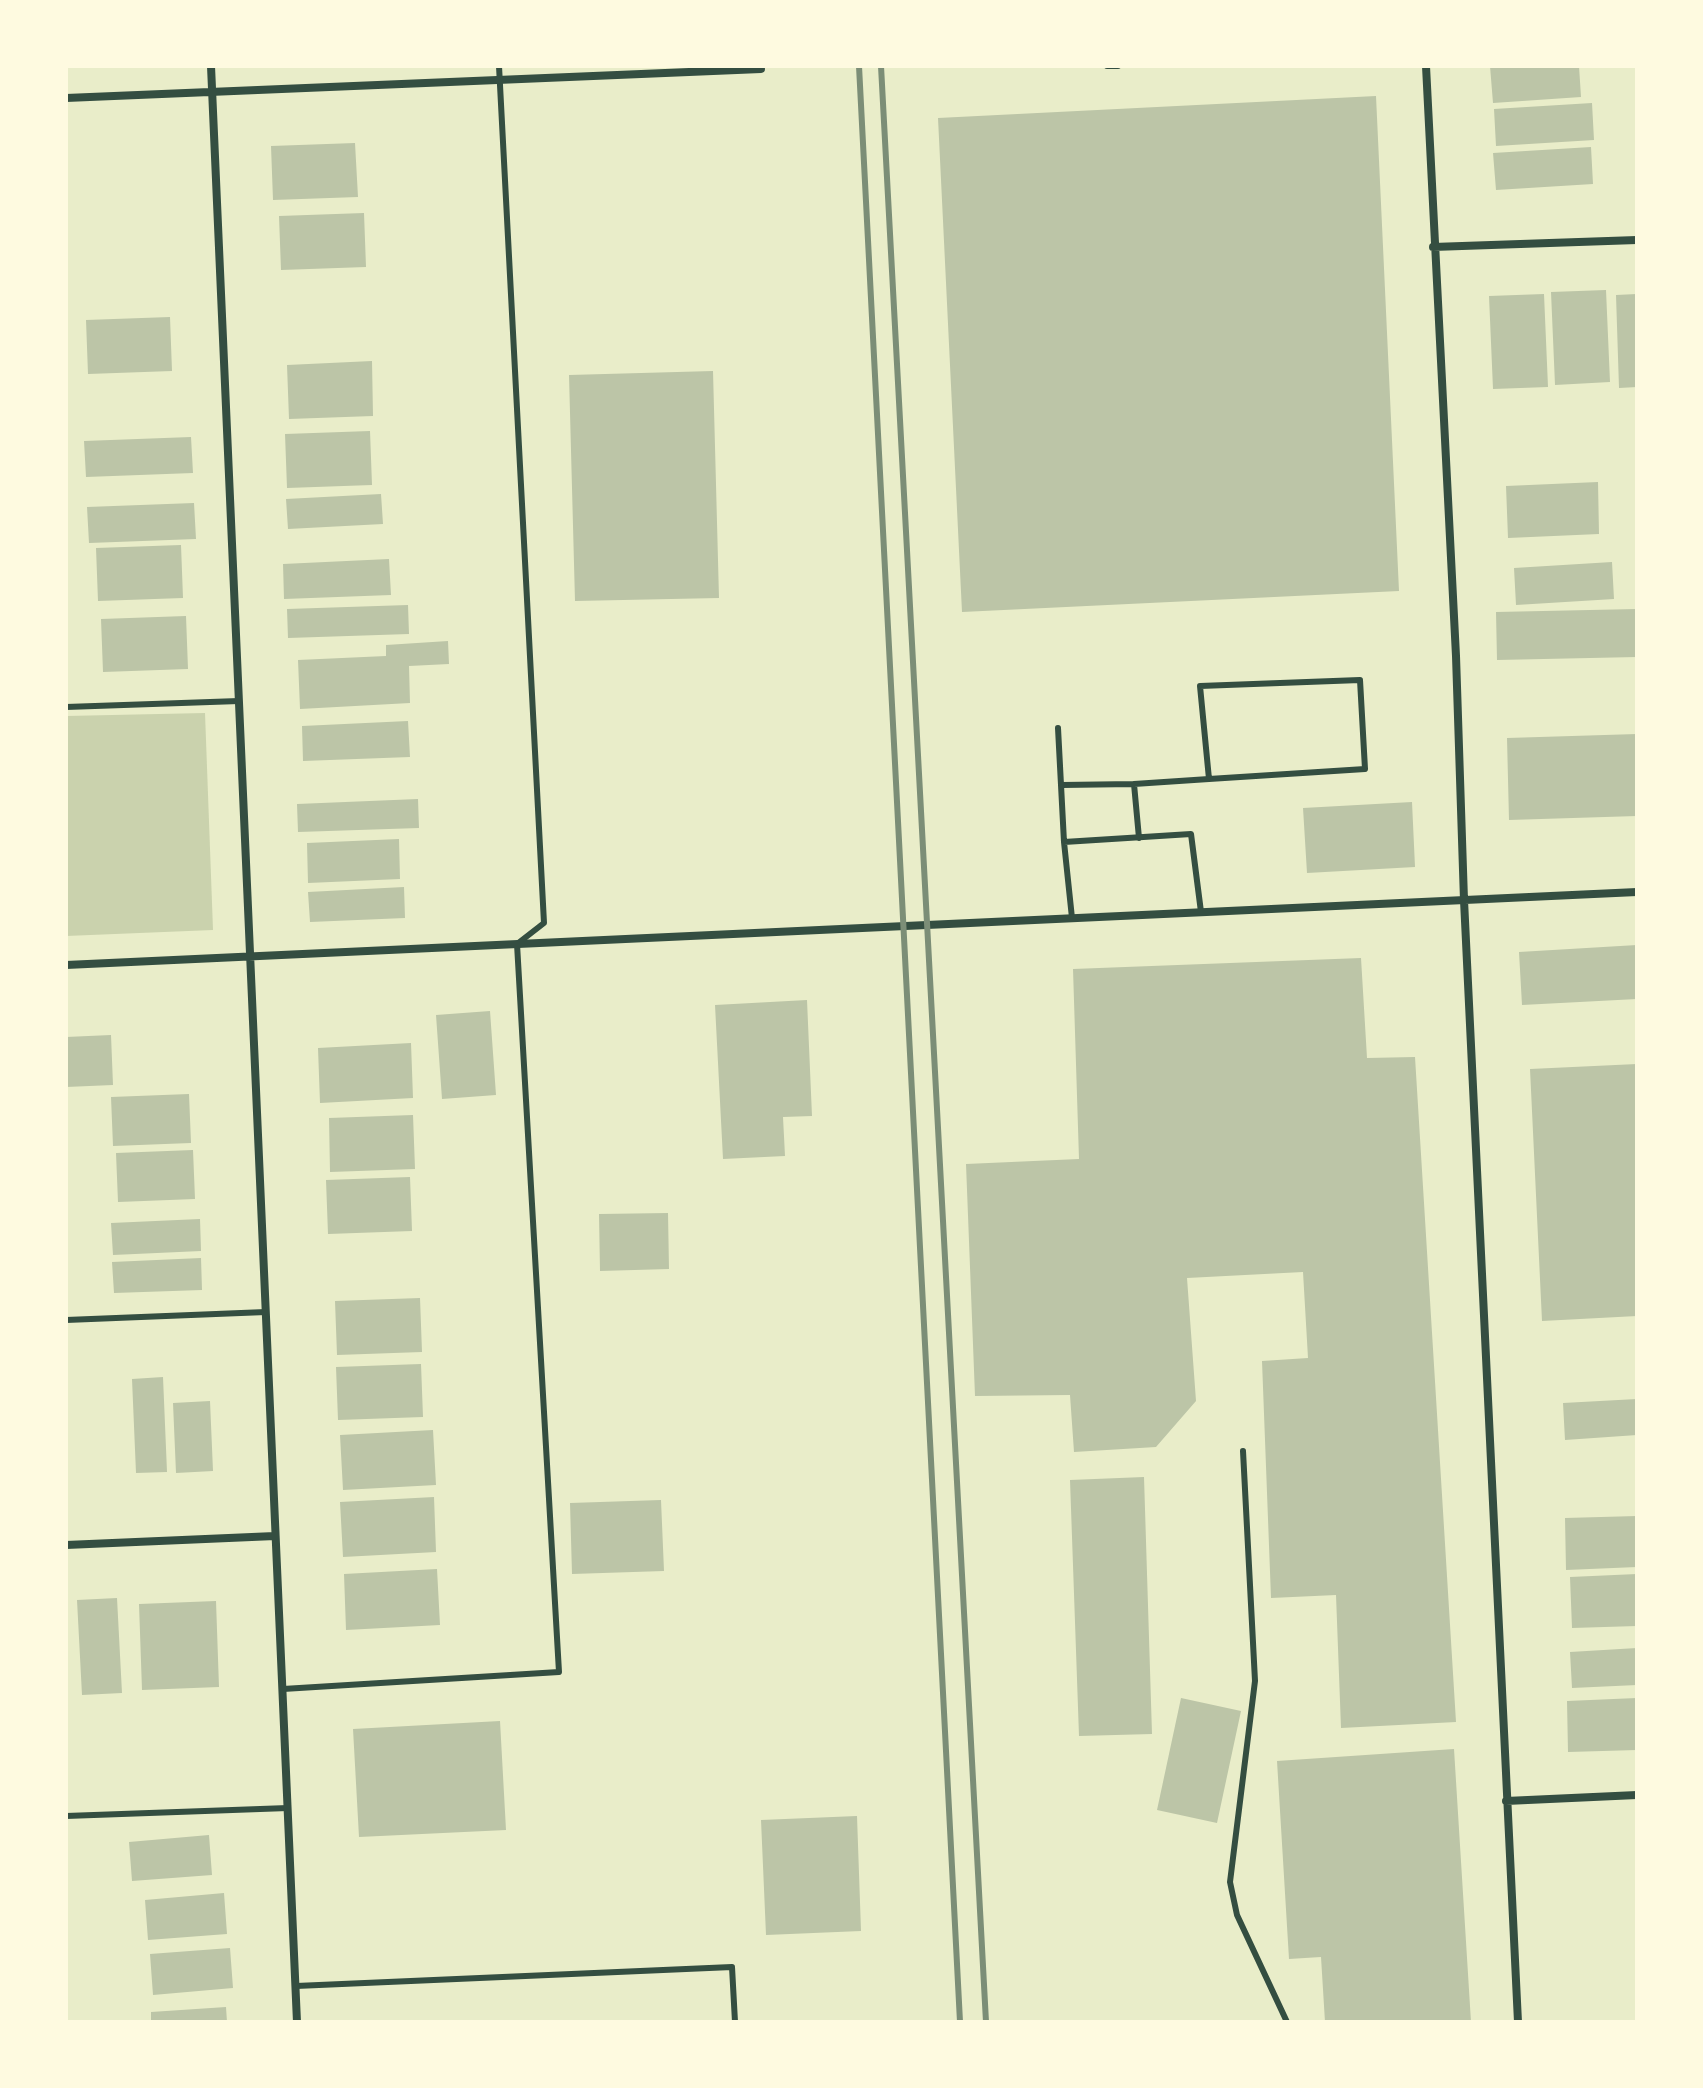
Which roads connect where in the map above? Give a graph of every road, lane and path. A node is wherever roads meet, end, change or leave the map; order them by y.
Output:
1 (211, 66) edge
2 (499, 66) edge
3 (1107, 66) edge
4 (1118, 66) edge
5 (1426, 66) edge
6 (761, 69) dead end
7 (500, 79) junction
8 (212, 91) junction
9 (66, 98) edge
10 (1637, 240) edge
11 (1433, 247) junction
12 (239, 701) junction
13 (66, 707) edge
14 (1058, 728) dead end
15 (1209, 779) junction
16 (1134, 784) junction
17 (1062, 785) junction
18 (1139, 838) junction
19 (1064, 842) junction
20 (1637, 892) edge
21 (1464, 900) junction
22 (1201, 912) junction
23 (1072, 918) junction
24 (517, 944) junction
25 (250, 957) junction
26 (66, 965) edge
27 (266, 1312) junction
28 (66, 1320) edge
29 (1243, 1451) dead end
30 (275, 1536) junction
31 (66, 1545) edge
32 (283, 1689) junction
33 (1637, 1795) edge
34 (1506, 1801) junction
35 (288, 1808) junction
36 (66, 1816) edge
37 (296, 1986) junction
38 (297, 2022) edge
39 (735, 2022) edge
40 (1287, 2022) edge
41 (1518, 2022) edge

1 - 8 street
2 - 7 lane
3 - 4 lane
5 - 11 street
6 - 7 street
7 - 8 street
7 - 24 lane
8 - 9 street
8 - 12 street
10 - 11 street
11 - 21 street
12 - 13 lane
12 - 25 street
14 - 17 lane
15 - 15 lane
15 - 16 lane
16 - 17 lane
16 - 18 lane
17 - 19 lane
18 - 19 lane
18 - 22 lane
19 - 23 lane
20 - 21 street
21 - 22 street
21 - 34 street
22 - 23 street
23 - 24 street
24 - 25 street
24 - 32 lane
25 - 26 street
25 - 27 street
27 - 28 lane
27 - 30 street
29 - 40 lane
30 - 31 street
30 - 32 street
32 - 35 street
33 - 34 street
34 - 41 street
35 - 36 lane
35 - 37 street
37 - 38 street
37 - 39 lane

